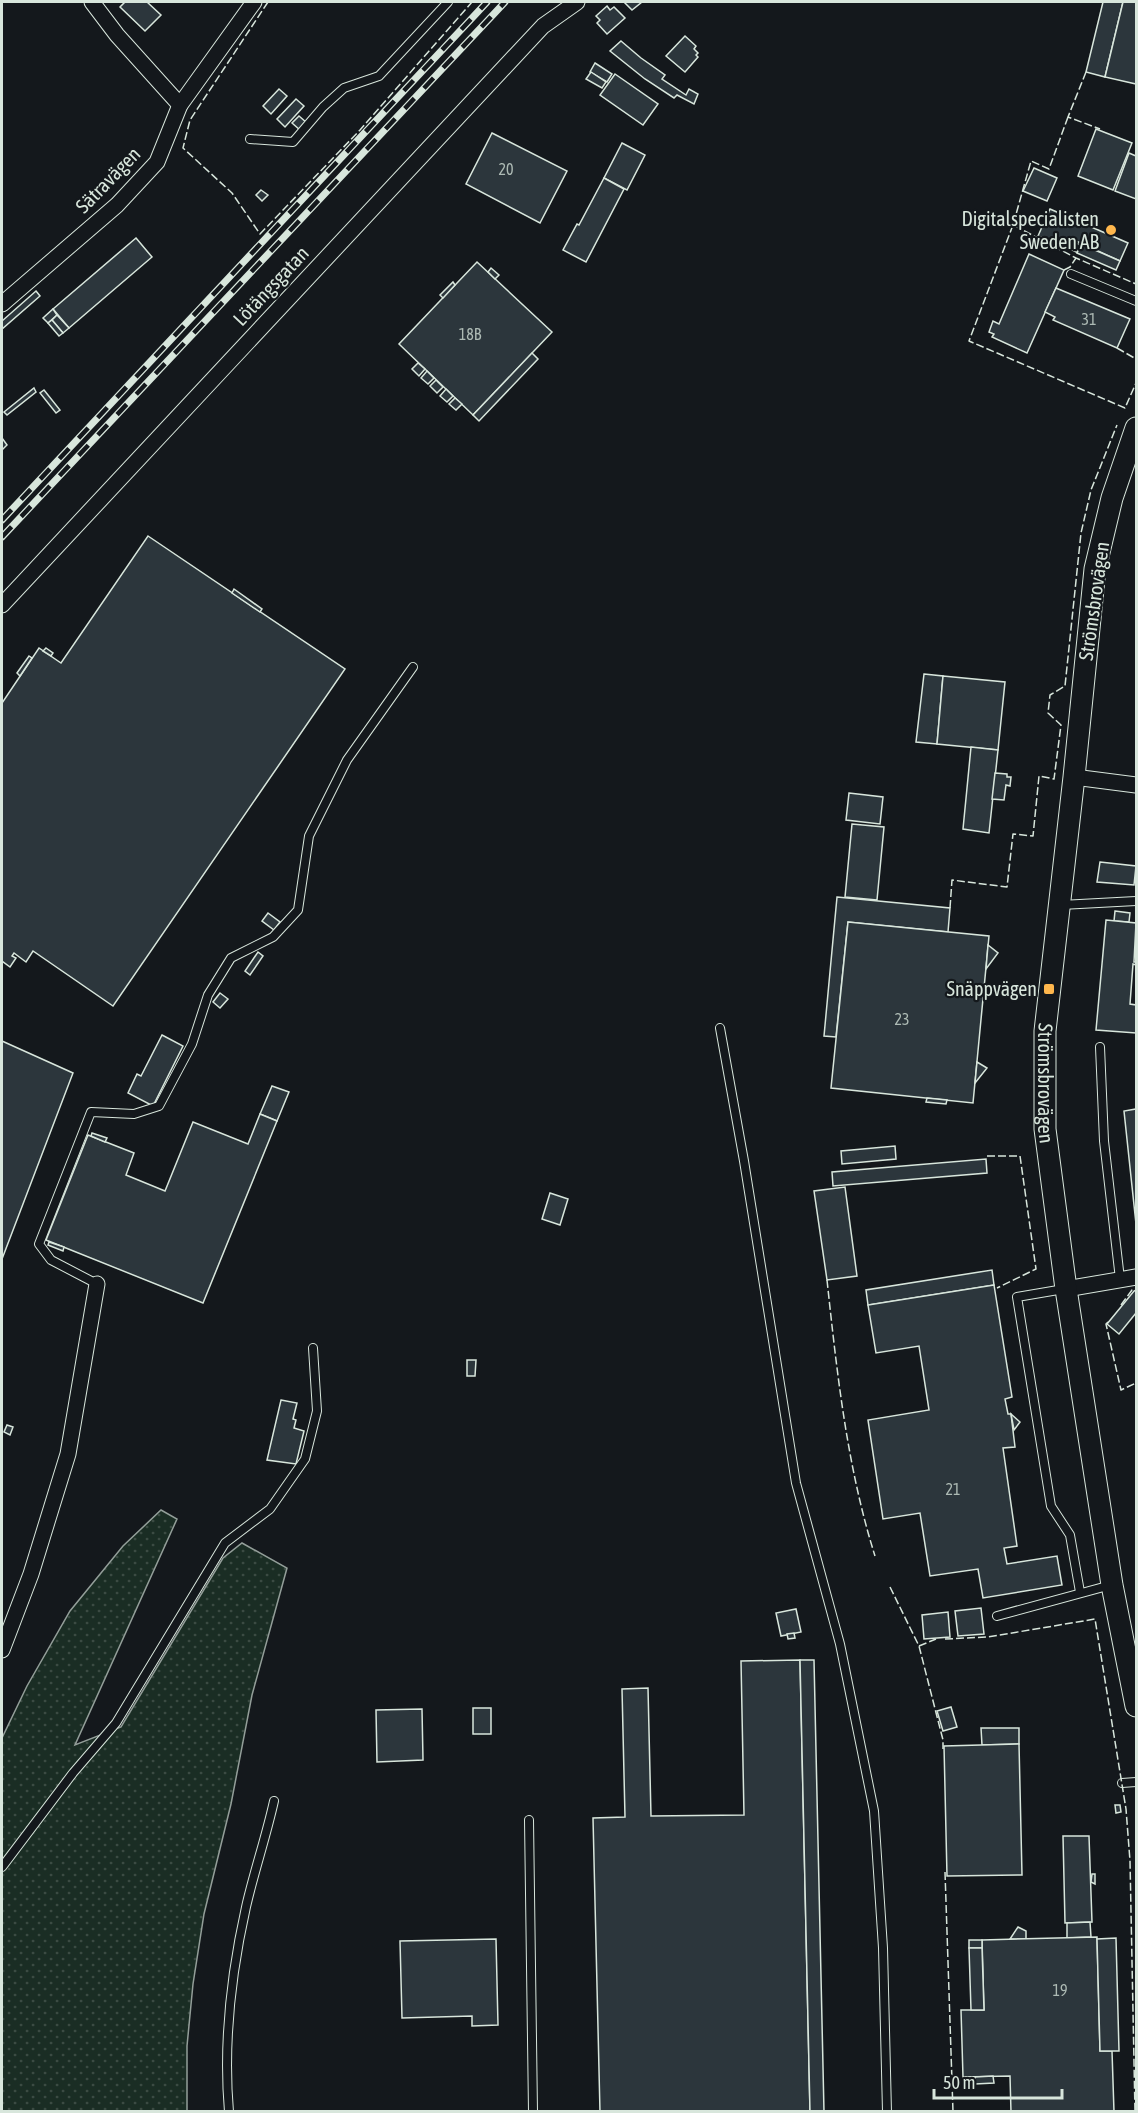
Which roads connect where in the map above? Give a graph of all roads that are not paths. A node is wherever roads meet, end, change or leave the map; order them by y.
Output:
1 (92, 2) edge
2 (254, 2) edge
3 (448, 2) edge
4 (577, 2) edge
5 (180, 105) junction
6 (250, 139) dead end
7 (1071, 274) dead end
8 (1137, 301) edge
9 (2, 304) edge
10 (1137, 428) edge
11 (2, 605) edge
12 (413, 667) dead end
13 (1074, 777) junction
14 (1137, 785) edge
15 (1137, 901) edge
16 (1059, 905) junction
17 (720, 1028) dead end
18 (1100, 1047) dead end
19 (1137, 1276) edge
20 (1120, 1279) junction
21 (97, 1284) joint
22 (1066, 1289) junction
23 (313, 1348) dead end
24 (1112, 1585) junction
25 (1080, 1592) junction
26 (997, 1616) dead end
27 (2, 1650) edge
28 (1137, 1706) edge
29 (1137, 1782) edge
30 (1122, 1783) dead end
31 (274, 1801) dead end
32 (529, 1820) dead end
33 (2, 1867) edge
34 (229, 2112) edge
35 (532, 2112) edge
36 (888, 2112) edge

1 - 5 street
2 - 5 street, Sätravägen
3 - 6 lane
4 - 11 street, Lötängsgatan
5 - 9 street, Sätravägen
7 - 8 lane
10 - 13 main road, Strömsbrovägen
12 - 21 lane
13 - 14 street
13 - 16 main road, Strömsbrovägen
15 - 16 lane
16 - 22 main road, Strömsbrovägen
17 - 36 lane
18 - 20 lane
19 - 20 street
20 - 22 street
21 - 27 street
22 - 24 main road, Strömsbrovägen
22 - 25 lane
23 - 33 lane
24 - 25 lane
24 - 28 main road, Strömsbrovägen
25 - 26 lane
29 - 30 lane
31 - 34 lane
32 - 35 lane

